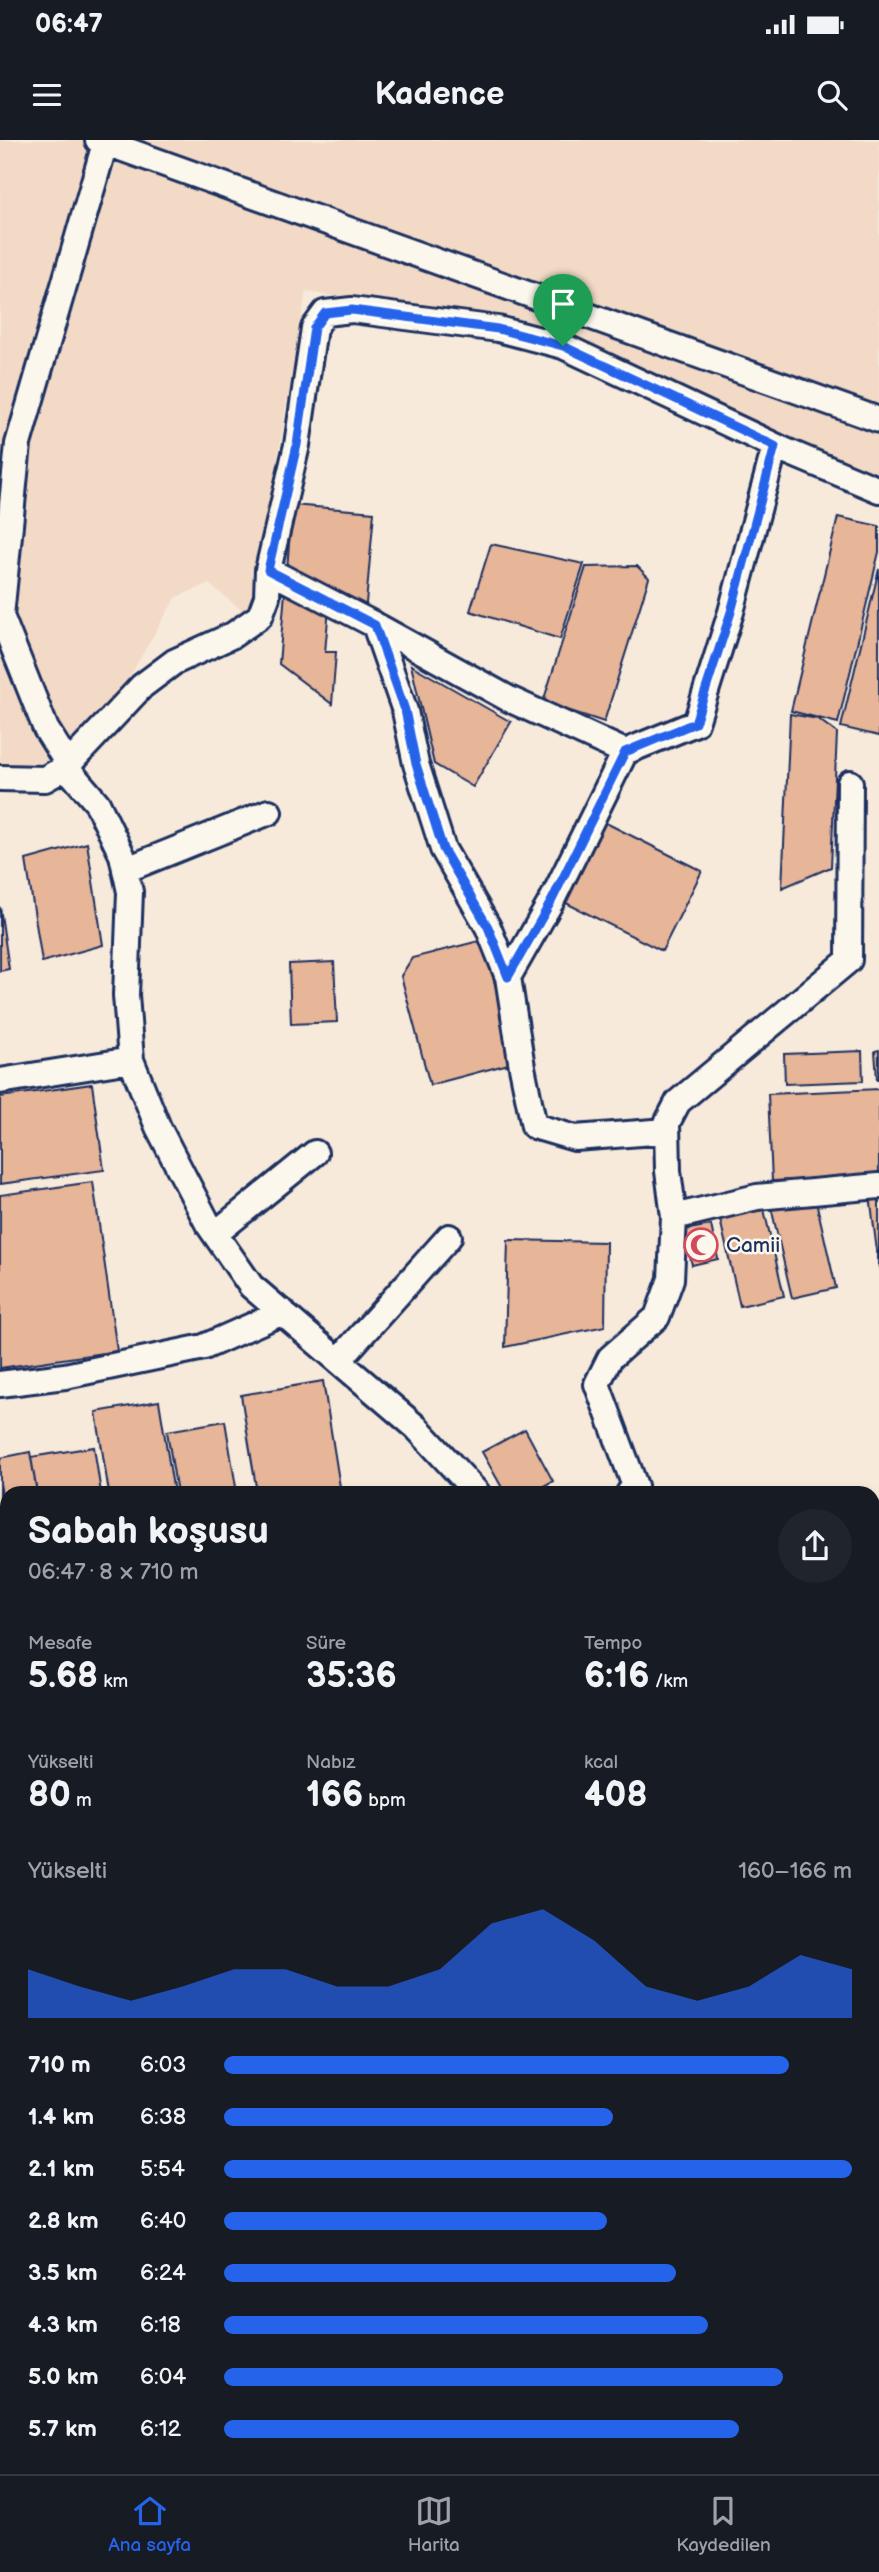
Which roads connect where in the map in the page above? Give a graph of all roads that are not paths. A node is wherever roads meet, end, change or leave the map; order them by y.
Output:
1 (103, 141) edge
2 (879, 420) edge
3 (775, 446) junction
4 (879, 490) edge
5 (268, 570) junction
6 (375, 625) junction
7 (625, 752) junction
8 (66, 767) junction
9 (0, 778) edge
10 (850, 783) dead end
11 (269, 812) dead end
12 (125, 870) junction
13 (508, 977) junction
14 (131, 1060) junction
15 (0, 1081) edge
16 (667, 1131) junction
17 (315, 1153) dead end
18 (879, 1186) edge
19 (674, 1217) junction
20 (215, 1234) junction
21 (449, 1237) dead end
22 (283, 1312) junction
23 (339, 1360) junction
24 (0, 1384) edge
25 (471, 1486) edge
26 (635, 1486) edge

1 - 2 street
1 - 8 street
3 - 4 street
3 - 5 street
3 - 7 street
5 - 6 street
5 - 8 street
6 - 7 street
6 - 13 street
7 - 13 street
8 - 9 street
8 - 12 street
10 - 16 street
11 - 12 street
12 - 14 street
13 - 16 street
14 - 15 street
14 - 20 street
16 - 19 street
17 - 20 street
18 - 19 street
19 - 26 street
20 - 22 street
21 - 23 street
22 - 23 street
22 - 24 street
23 - 25 street

